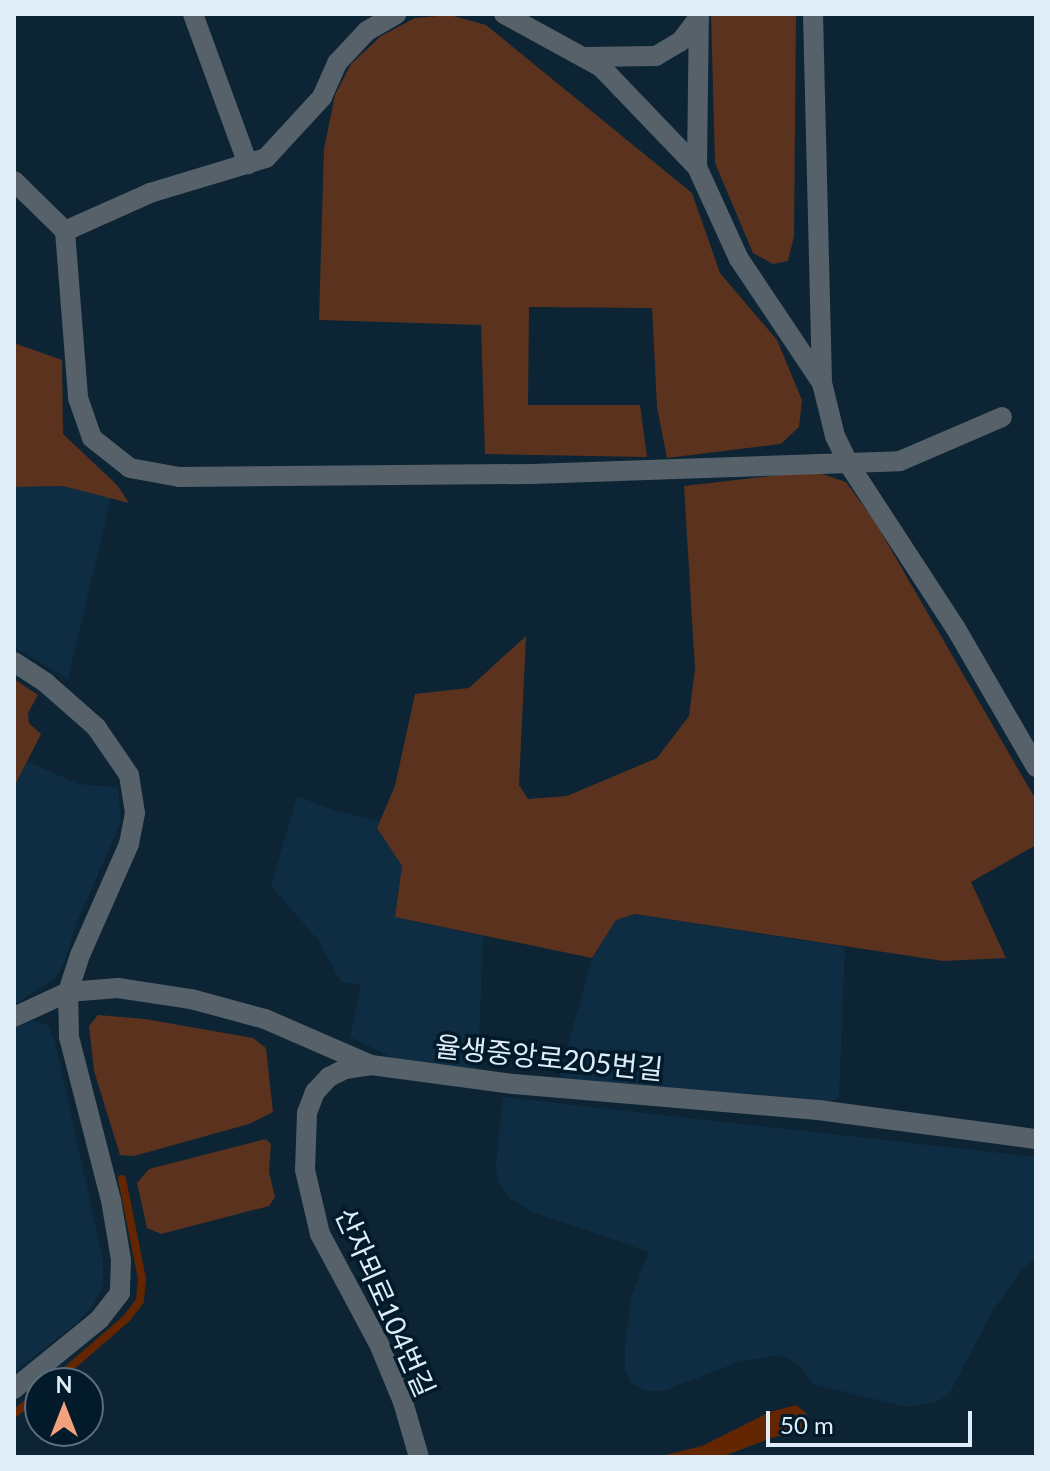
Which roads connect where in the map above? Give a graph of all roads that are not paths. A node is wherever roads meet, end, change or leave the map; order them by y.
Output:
1 (193, 14) edge
2 (396, 14) edge
3 (504, 14) edge
4 (813, 14) edge
5 (699, 16) edge
6 (585, 57) junction
7 (248, 164) junction
8 (697, 167) junction
9 (14, 181) edge
10 (65, 231) junction
11 (822, 383) junction
12 (1002, 417) dead end
13 (848, 463) junction
14 (14, 662) edge
15 (1036, 767) edge
16 (68, 992) junction
17 (14, 1017) edge
18 (371, 1065) junction
19 (1036, 1139) edge
20 (14, 1389) edge
21 (419, 1457) edge

1 - 7 street
2 - 7 street
3 - 6 street
4 - 11 street
5 - 6 street
5 - 8 street
6 - 8 street
7 - 10 street
8 - 11 street
9 - 10 street
10 - 13 street
11 - 13 street
12 - 13 street
13 - 15 street
14 - 16 street
16 - 17 street, 율생중앙로205번길
16 - 18 street, 율생중앙로205번길
16 - 20 street
18 - 19 street, 율생중앙로205번길
18 - 21 street, 산자뫼로104번길

